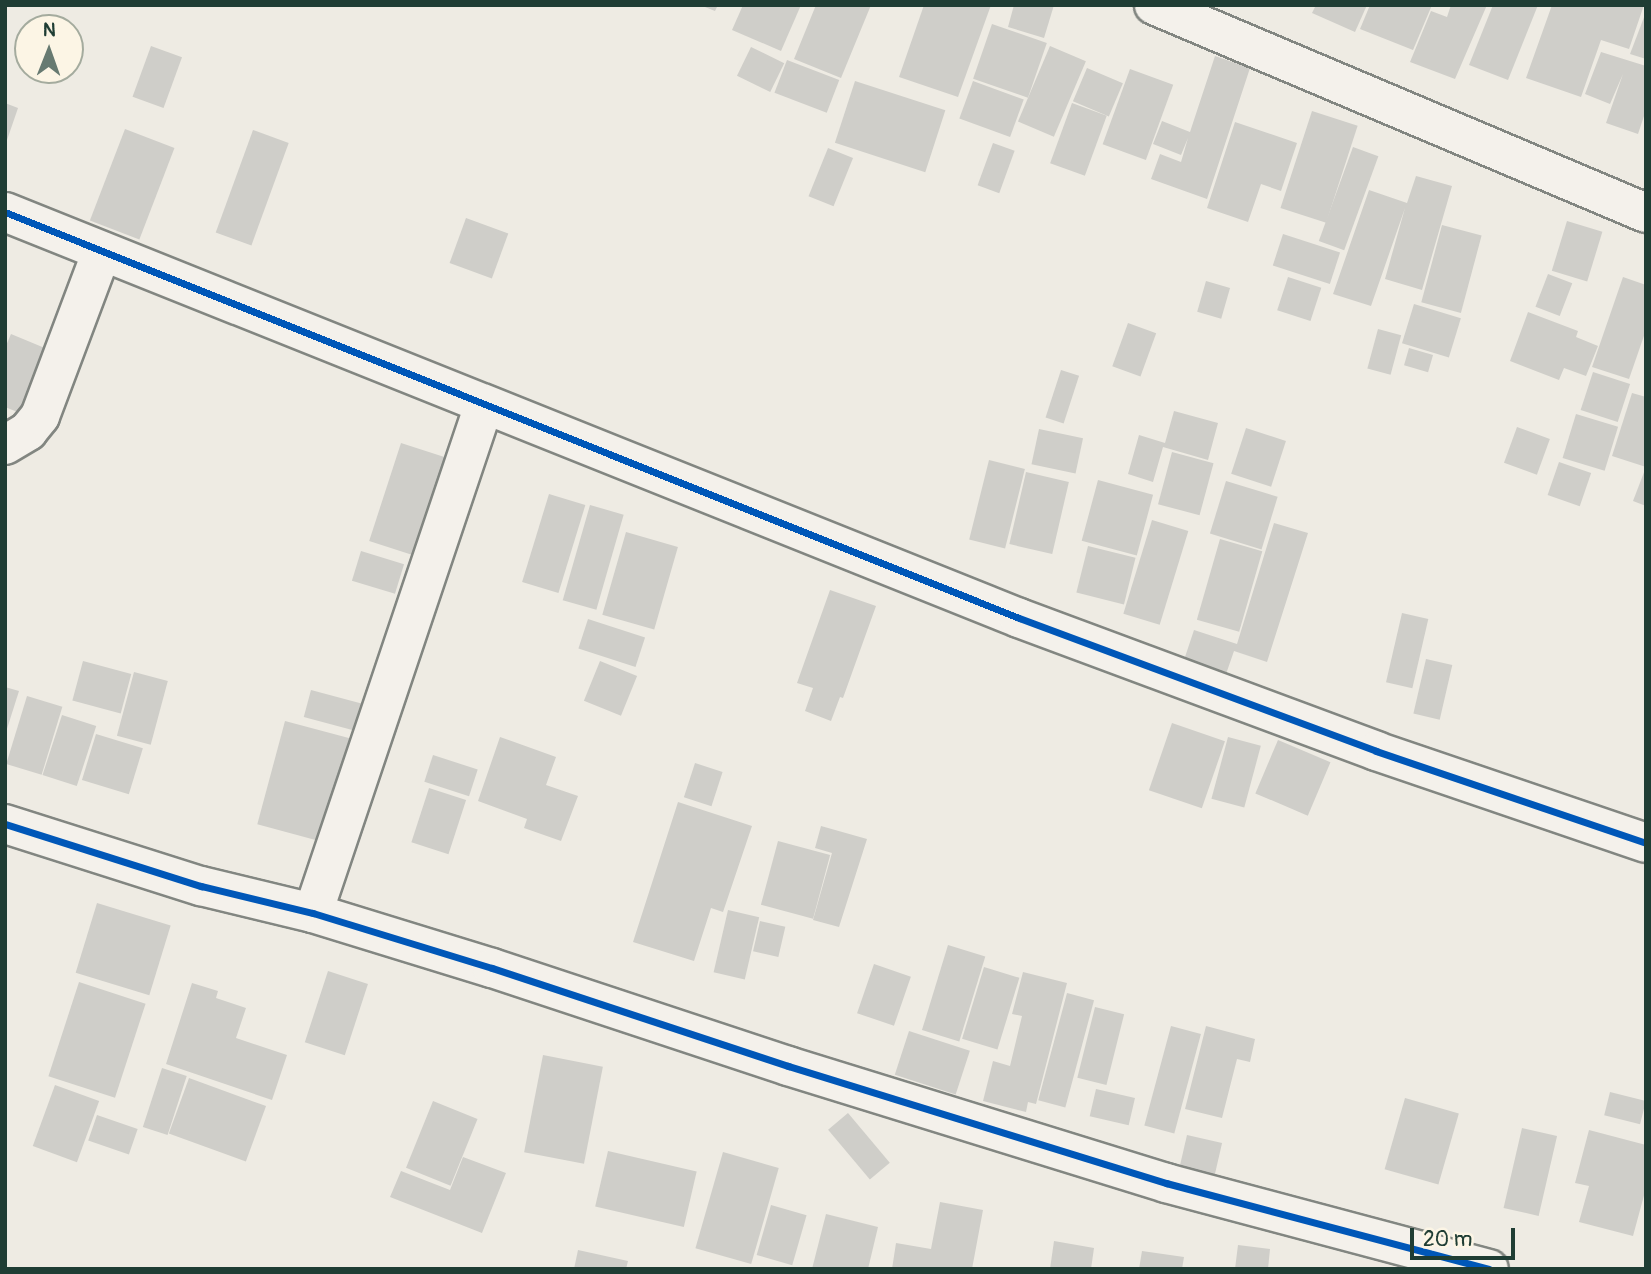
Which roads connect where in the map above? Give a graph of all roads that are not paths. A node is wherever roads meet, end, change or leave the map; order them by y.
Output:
1 (1154, 5) edge
2 (5, 212) edge
3 (1646, 213) edge
4 (102, 251) junction
5 (484, 405) junction
6 (5, 445) edge
7 (5, 824) edge
8 (1646, 843) edge
9 (313, 913) junction
10 (1489, 1269) edge

1 - 3 street
2 - 4 street
4 - 5 street
4 - 6 street
5 - 8 street
5 - 9 street
7 - 9 street
9 - 10 street

